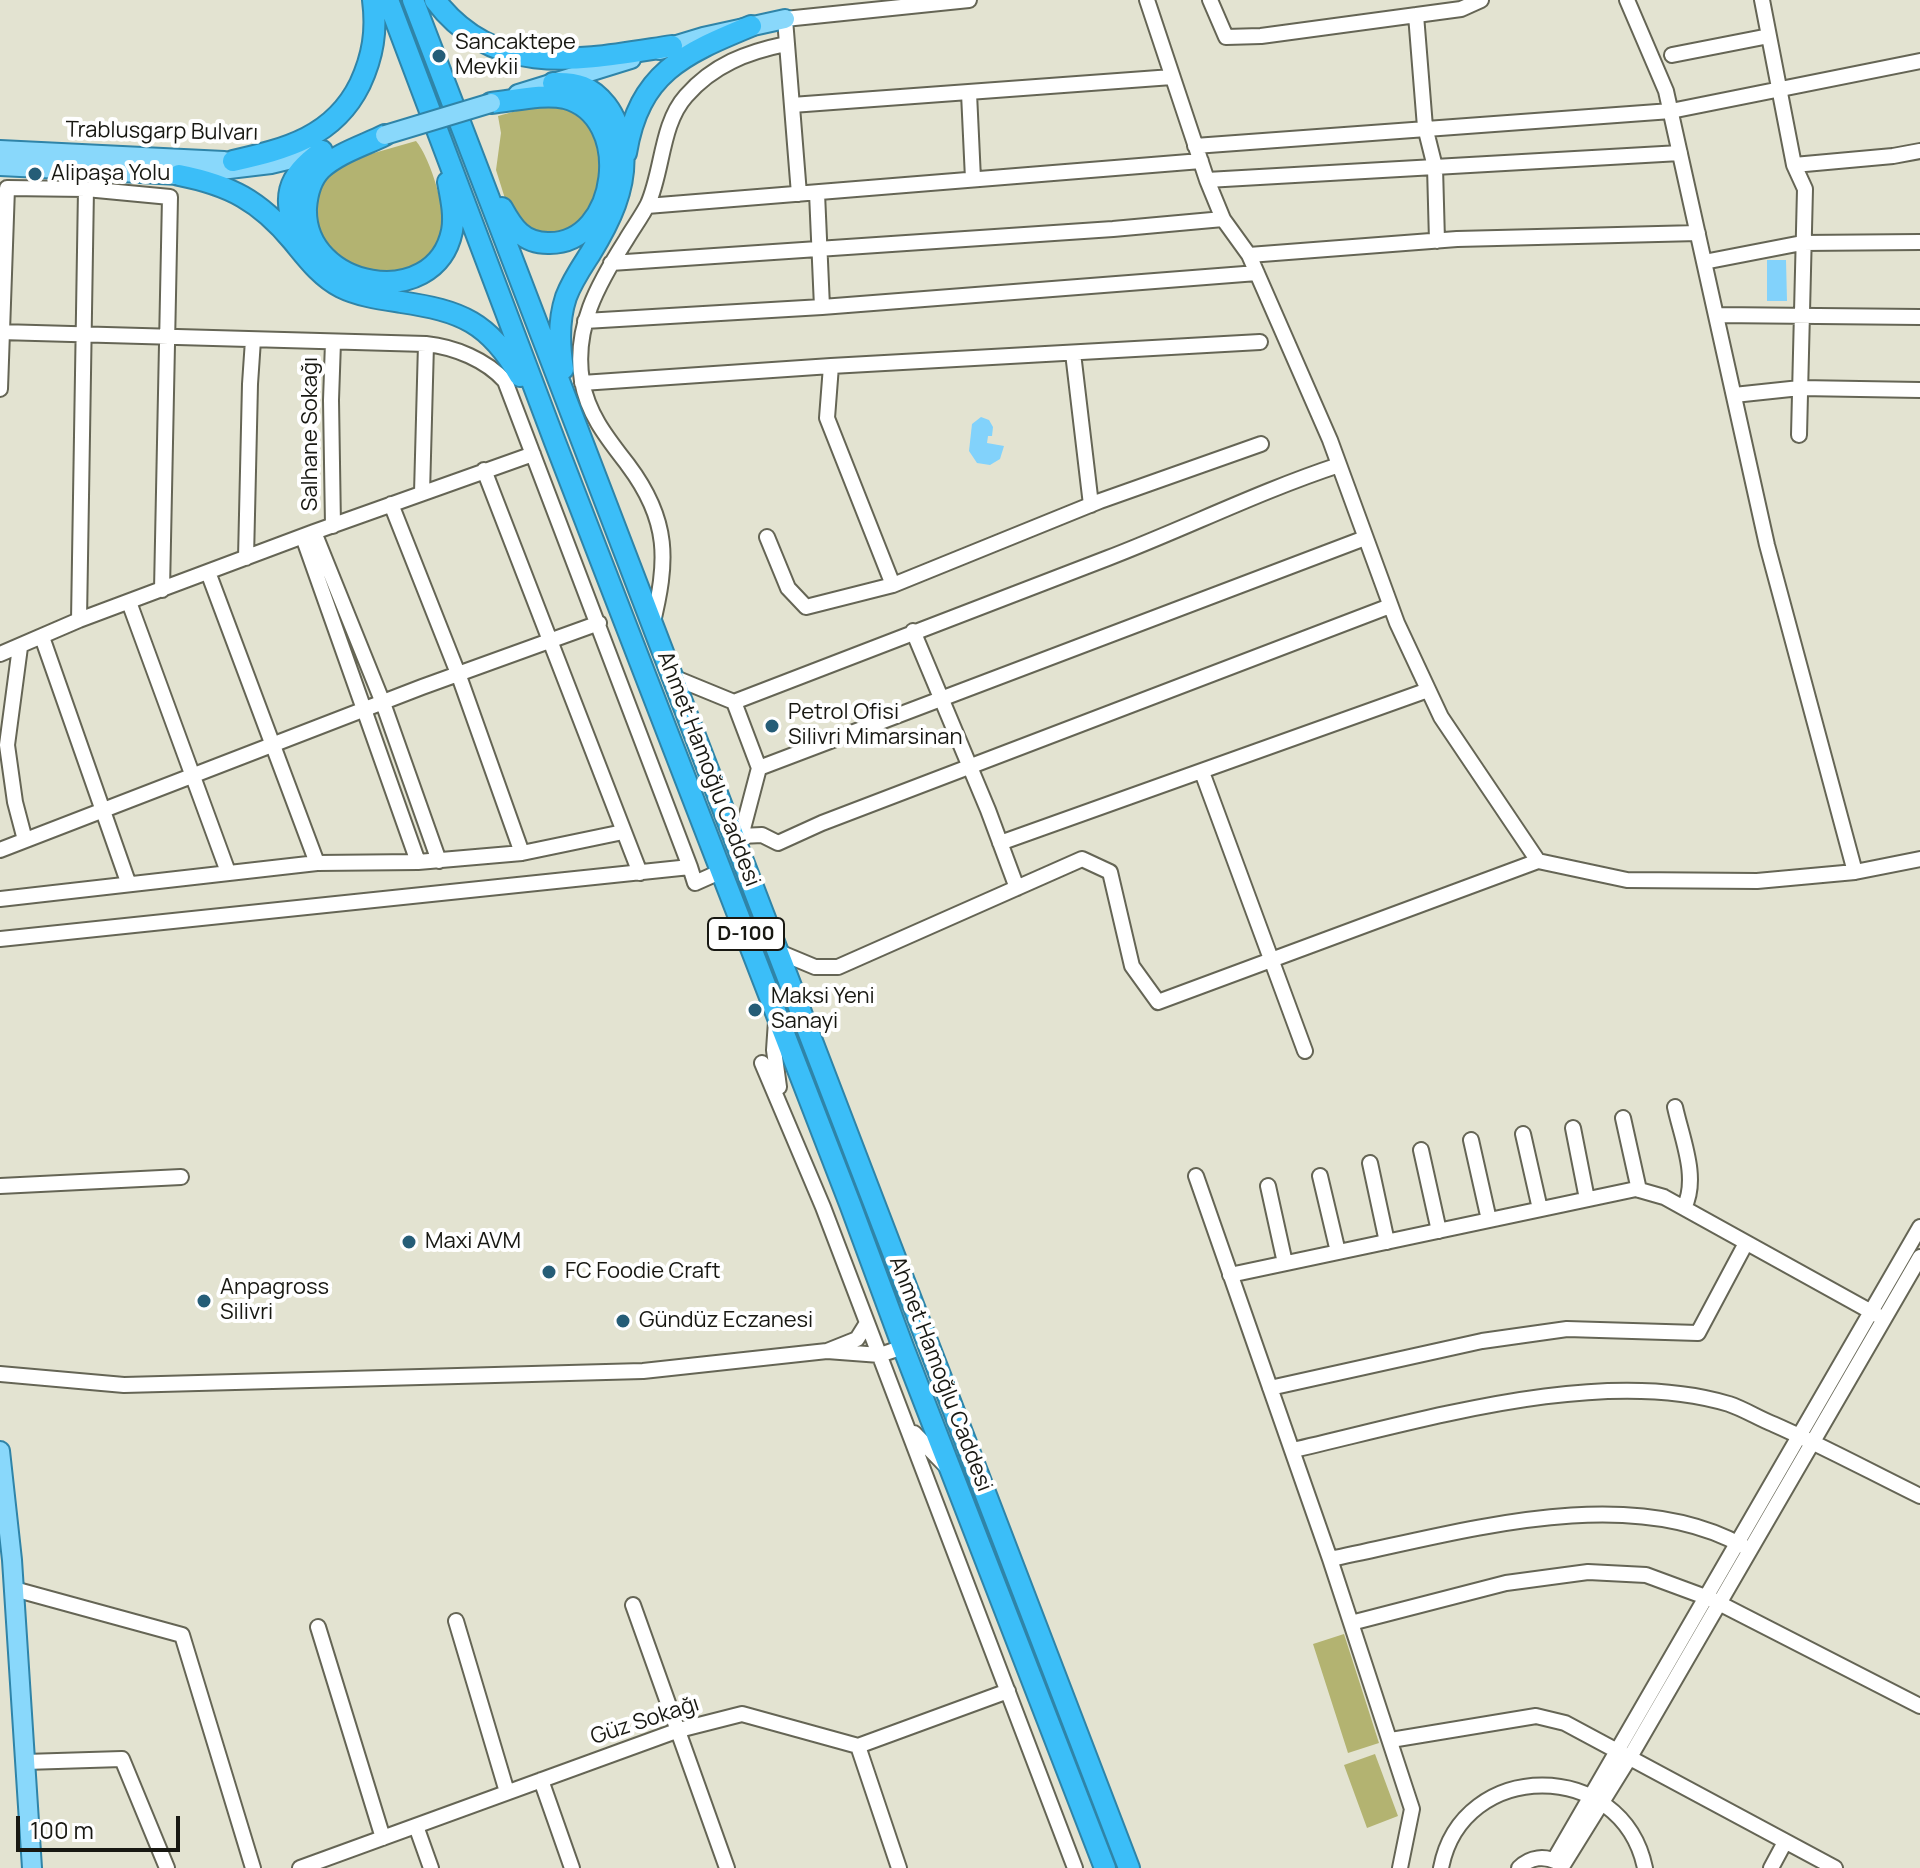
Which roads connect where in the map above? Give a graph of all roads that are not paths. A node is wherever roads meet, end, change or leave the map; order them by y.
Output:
1 (373, 0) edge
2 (388, 0) edge
3 (413, 0) edge
4 (435, 0) edge
5 (969, 0) edge
6 (1147, 0) edge
7 (1210, 0) edge
8 (1397, 0) edge
9 (1481, 0) edge
10 (1627, 0) edge
11 (1762, 0) edge
12 (1410, 16) junction
13 (785, 19) junction
14 (751, 26) junction
15 (1769, 36) junction
16 (786, 44) junction
17 (672, 46) junction
18 (1672, 55) dead end
19 (1920, 61) edge
20 (1172, 77) junction
21 (553, 83) junction
22 (1779, 89) junction
23 (969, 93) junction
24 (491, 103) junction
25 (792, 105) junction
26 (1671, 111) junction
27 (462, 125) junction
28 (1425, 127) junction
29 (439, 131) junction
30 (385, 135) junction
31 (1195, 146) junction
32 (0, 150) edge
33 (322, 151) junction
34 (1920, 151) edge
35 (1680, 153) junction
36 (233, 161) junction
37 (1201, 161) junction
38 (624, 165) junction
39 (1794, 165) junction
40 (0, 166) edge
41 (1435, 167) junction
42 (179, 175) junction
43 (973, 179) junction
44 (1207, 180) junction
45 (86, 189) junction
46 (817, 193) junction
47 (799, 194) junction
48 (647, 206) junction
49 (1223, 219) junction
50 (1698, 233) junction
51 (1437, 241) junction
52 (1920, 242) edge
53 (1802, 243) junction
54 (819, 248) junction
55 (1249, 255) junction
56 (309, 260) junction
57 (1704, 262) junction
58 (611, 263) junction
59 (1257, 273) junction
60 (822, 307) junction
61 (1716, 315) junction
62 (1801, 316) junction
63 (1920, 317) edge
64 (585, 321) junction
65 (1, 332) edge
66 (84, 335) junction
67 (167, 337) junction
68 (253, 340) junction
69 (333, 342) junction
70 (1260, 342) dead end
71 (426, 344) junction
72 (1073, 353) junction
73 (831, 366) junction
74 (582, 383) junction
75 (1800, 388) junction
76 (0, 389) edge
77 (1920, 390) edge
78 (1734, 395) junction
79 (1799, 435) dead end
80 (555, 442) junction
81 (1261, 444) dead end
82 (585, 451) junction
83 (533, 454) junction
84 (1339, 465) junction
85 (484, 470) junction
86 (422, 493) junction
87 (391, 504) junction
88 (1091, 505) junction
89 (333, 526) junction
90 (308, 534) junction
91 (767, 537) dead end
92 (1365, 538) junction
93 (246, 558) junction
94 (208, 572) junction
95 (893, 585) junction
96 (162, 590) junction
97 (129, 602) junction
98 (1390, 606) junction
99 (79, 620) junction
100 (599, 623) junction
101 (652, 626) junction
102 (913, 631) junction
103 (42, 637) junction
104 (550, 642) junction
105 (20, 647) junction
106 (0, 654) edge
107 (459, 676) junction
108 (673, 677) junction
109 (1428, 690) junction
110 (941, 699) junction
111 (734, 702) junction
112 (383, 703) junction
113 (366, 709) junction
114 (272, 745) junction
115 (969, 767) junction
116 (759, 768) junction
117 (1202, 772) junction
118 (193, 775) junction
119 (102, 810) junction
120 (623, 832) junction
121 (25, 840) junction
122 (739, 843) junction
123 (1000, 843) junction
124 (0, 850) edge
125 (522, 853) junction
126 (1920, 859) edge
127 (439, 861) junction
128 (1538, 861) junction
129 (418, 862) junction
130 (317, 863) junction
131 (690, 867) junction
132 (722, 871) junction
133 (228, 872) junction
134 (1855, 872) junction
135 (640, 873) junction
136 (128, 882) junction
137 (1017, 888) junction
138 (0, 899) edge
139 (0, 939) edge
140 (779, 952) junction
141 (1271, 960) junction
142 (777, 1012) junction
143 (1305, 1051) dead end
144 (762, 1063) dead end
145 (1675, 1107) dead end
146 (1623, 1118) dead end
147 (1573, 1128) dead end
148 (1523, 1134) dead end
149 (794, 1135) junction
150 (1471, 1140) dead end
151 (1421, 1150) dead end
152 (1370, 1163) dead end
153 (1196, 1176) dead end
154 (1320, 1176) dead end
155 (181, 1177) dead end
156 (0, 1186) edge
157 (1268, 1186) dead end
158 (1639, 1190) junction
159 (1587, 1199) junction
160 (1684, 1208) junction
161 (1540, 1209) junction
162 (1489, 1220) junction
163 (1920, 1227) edge
164 (1439, 1231) junction
165 (1387, 1242) junction
166 (1746, 1243) junction
167 (1338, 1252) junction
168 (1920, 1257) edge
169 (1285, 1263) junction
170 (1230, 1275) junction
171 (1878, 1316) junction
172 (867, 1323) junction
173 (903, 1347) junction
174 (827, 1351) junction
175 (880, 1355) junction
176 (0, 1374) edge
177 (1270, 1388) junction
178 (908, 1427) junction
179 (1807, 1439) junction
180 (1293, 1450) junction
181 (0, 1451) edge
182 (952, 1472) junction
183 (1920, 1496) edge
184 (1737, 1543) junction
185 (1750, 1550) junction
186 (1330, 1559) junction
187 (14, 1589) junction
188 (1713, 1600) junction
189 (633, 1605) dead end
190 (456, 1621) dead end
191 (1351, 1623) junction
192 (318, 1627) dead end
193 (1008, 1691) junction
194 (1920, 1706) edge
195 (679, 1730) junction
196 (1391, 1740) junction
197 (858, 1746) junction
198 (1623, 1754) junction
199 (25, 1762) junction
200 (541, 1780) junction
201 (507, 1792) junction
202 (1596, 1799) junction
203 (416, 1826) junction
204 (383, 1838) junction
205 (1785, 1842) junction
206 (1561, 1864) edge
207 (32, 1868) edge
208 (167, 1868) edge
209 (253, 1868) edge
210 (300, 1868) edge
211 (431, 1868) edge
212 (572, 1868) edge
213 (727, 1868) edge
214 (899, 1868) edge
215 (1075, 1868) edge
216 (1105, 1868) edge
217 (1129, 1868) edge
218 (1400, 1868) edge
219 (1441, 1868) edge
220 (1519, 1868) edge
221 (1645, 1868) edge
222 (1771, 1868) edge
223 (1835, 1868) edge

1 - 36 highway
2 - 29 highway, Ahmet Hamoğlu Caddesi / D-100
3 - 27 highway, Ahmet Hamoğlu Caddesi / D-100
4 - 17 highway
5 - 13 street
6 - 20 street
7 - 12 street
8 - 12 street
9 - 12 street
10 - 26 street
11 - 15 street
12 - 28 street
13 - 14 main road, Trablusgarp Bulvarı
13 - 16 street
14 - 17 main road, Trablusgarp Bulvarı
14 - 38 highway
15 - 18 street
15 - 22 street
16 - 25 street
16 - 48 street
17 - 21 main road, Trablusgarp Bulvarı
19 - 22 street
20 - 23 street
20 - 31 street
21 - 24 main road, Trablusgarp Bulvarı
21 - 38 highway
22 - 26 street
22 - 39 street
23 - 25 street
23 - 43 street
24 - 27 highway
24 - 30 main road, Trablusgarp Bulvarı, bridge
25 - 47 street
26 - 28 street
26 - 35 street
27 - 82 highway, Ahmet Hamoğlu Caddesi / D-100
28 - 31 street
28 - 41 street
29 - 30 highway
29 - 80 highway, Ahmet Hamoğlu Caddesi / D-100
30 - 33 main road, Trablusgarp Bulvarı
31 - 37 street
32 - 36 main road, Trablusgarp Bulvarı
33 - 36 main road, Trablusgarp Bulvarı
33 - 42 main road, Trablusgarp Bulvarı
33 - 56 highway
34 - 39 street
35 - 41 street
35 - 50 street
37 - 43 street
37 - 44 street
38 - 82 highway
39 - 53 street
40 - 42 main road, Trablusgarp Bulvarı
41 - 44 street
41 - 51 street
42 - 56 highway
43 - 46 street
44 - 49 street
45 - 65 street
45 - 66 street
45 - 67 street
46 - 47 street
46 - 54 street
47 - 48 street
48 - 58 street
49 - 54 street
49 - 55 street
50 - 51 street
50 - 57 street
51 - 55 street
52 - 53 street
53 - 57 street
53 - 62 street
54 - 58 street
54 - 60 street
55 - 59 street
56 - 80 highway
57 - 61 street
58 - 64 street
59 - 60 street
59 - 84 street
60 - 64 street
61 - 62 street
61 - 78 street
62 - 63 street
62 - 75 street
64 - 74 street
65 - 66 street
65 - 76 street
66 - 67 street
66 - 99 street
67 - 68 street
67 - 96 street
68 - 69 street
68 - 93 street
69 - 71 street
69 - 89 street, Salhane Sokağı
70 - 72 street
71 - 83 street
71 - 86 street
72 - 73 street
72 - 88 street
73 - 74 street
73 - 95 street
74 - 101 street
75 - 77 street
75 - 78 street
75 - 79 street
78 - 134 street
80 - 132 highway, Ahmet Hamoğlu Caddesi / D-100
81 - 88 street
82 - 101 highway, Ahmet Hamoğlu Caddesi / D-100
83 - 85 street
83 - 100 street
84 - 92 street
84 - 102 street
85 - 86 street
85 - 104 street
86 - 87 street
87 - 89 street
87 - 107 street
88 - 95 street
89 - 90 street
90 - 93 street
90 - 112 street
90 - 113 street
91 - 95 street
92 - 98 street
92 - 110 street
93 - 94 street
94 - 96 street
94 - 114 street
96 - 97 street
97 - 99 street
97 - 118 street
98 - 109 street
98 - 115 street
99 - 103 street
100 - 104 street
100 - 131 street
101 - 108 highway, Ahmet Hamoğlu Caddesi / D-100
102 - 110 street
102 - 111 street
103 - 105 street
103 - 119 street
104 - 107 street
104 - 120 street
105 - 106 street
105 - 121 street
107 - 112 street
107 - 125 street
108 - 111 street
108 - 122 highway, Ahmet Hamoğlu Caddesi / D-100
109 - 117 street
109 - 128 street
110 - 115 street
110 - 116 street
111 - 116 street
112 - 113 street
112 - 127 street
113 - 114 street
113 - 129 street
114 - 118 street
114 - 130 street
115 - 122 street
115 - 123 street
116 - 122 street
117 - 123 street
117 - 141 street
118 - 119 street
118 - 133 street
119 - 121 street
119 - 136 street
120 - 125 street
120 - 135 street
121 - 124 street
122 - 140 highway, Ahmet Hamoğlu Caddesi / D-100
123 - 137 street
125 - 127 street
126 - 134 street
127 - 129 street
128 - 134 street
128 - 141 street
129 - 130 street
130 - 133 street
131 - 132 street
131 - 135 street
132 - 142 highway, Ahmet Hamoğlu Caddesi / D-100
133 - 136 street
135 - 139 street
136 - 138 street
137 - 140 street
137 - 141 street
140 - 217 highway, Ahmet Hamoğlu Caddesi / D-100
141 - 143 street
142 - 149 street
142 - 173 highway, Ahmet Hamoğlu Caddesi / D-100
144 - 149 street
145 - 160 street
146 - 158 street
147 - 159 street
148 - 161 street
149 - 172 street
150 - 162 street
151 - 164 street
152 - 165 street
153 - 170 street
154 - 167 street
155 - 156 street
157 - 169 street
158 - 159 street
158 - 160 street
159 - 161 street
160 - 166 street
161 - 162 street
162 - 164 street
163 - 171 street
164 - 165 street
165 - 167 street
166 - 171 street
166 - 177 street
167 - 169 street
168 - 171 street
169 - 170 street
170 - 177 street
171 - 179 street
172 - 174 street
172 - 175 street
173 - 175 street
173 - 182 highway, Ahmet Hamoğlu Caddesi / D-100
174 - 175 street
174 - 176 street
175 - 178 street
177 - 180 street
178 - 182 street
178 - 193 street
179 - 180 street
179 - 183 street
179 - 184 street
179 - 185 street
180 - 186 street
181 - 187 main road
182 - 216 highway, Ahmet Hamoğlu Caddesi / D-100
184 - 185 street
184 - 186 street
184 - 188 street
185 - 188 street
186 - 191 street
187 - 199 main road
187 - 209 street
188 - 191 street
188 - 194 street
188 - 198 street
189 - 195 street
190 - 201 street
191 - 196 street
192 - 204 street
193 - 197 street
193 - 215 street
195 - 197 street, Güz Sokağı
195 - 200 street, Güz Sokağı
195 - 213 street
196 - 198 street
196 - 218 street
197 - 214 street
198 - 202 street
198 - 205 street
199 - 207 main road
199 - 208 street
200 - 201 street, Güz Sokağı
200 - 212 street
201 - 203 street, Güz Sokağı
202 - 206 street
202 - 219 street
202 - 221 street
203 - 204 street, Güz Sokağı
203 - 211 street
204 - 210 street, Güz Sokağı
205 - 222 street
205 - 223 street
206 - 220 street

